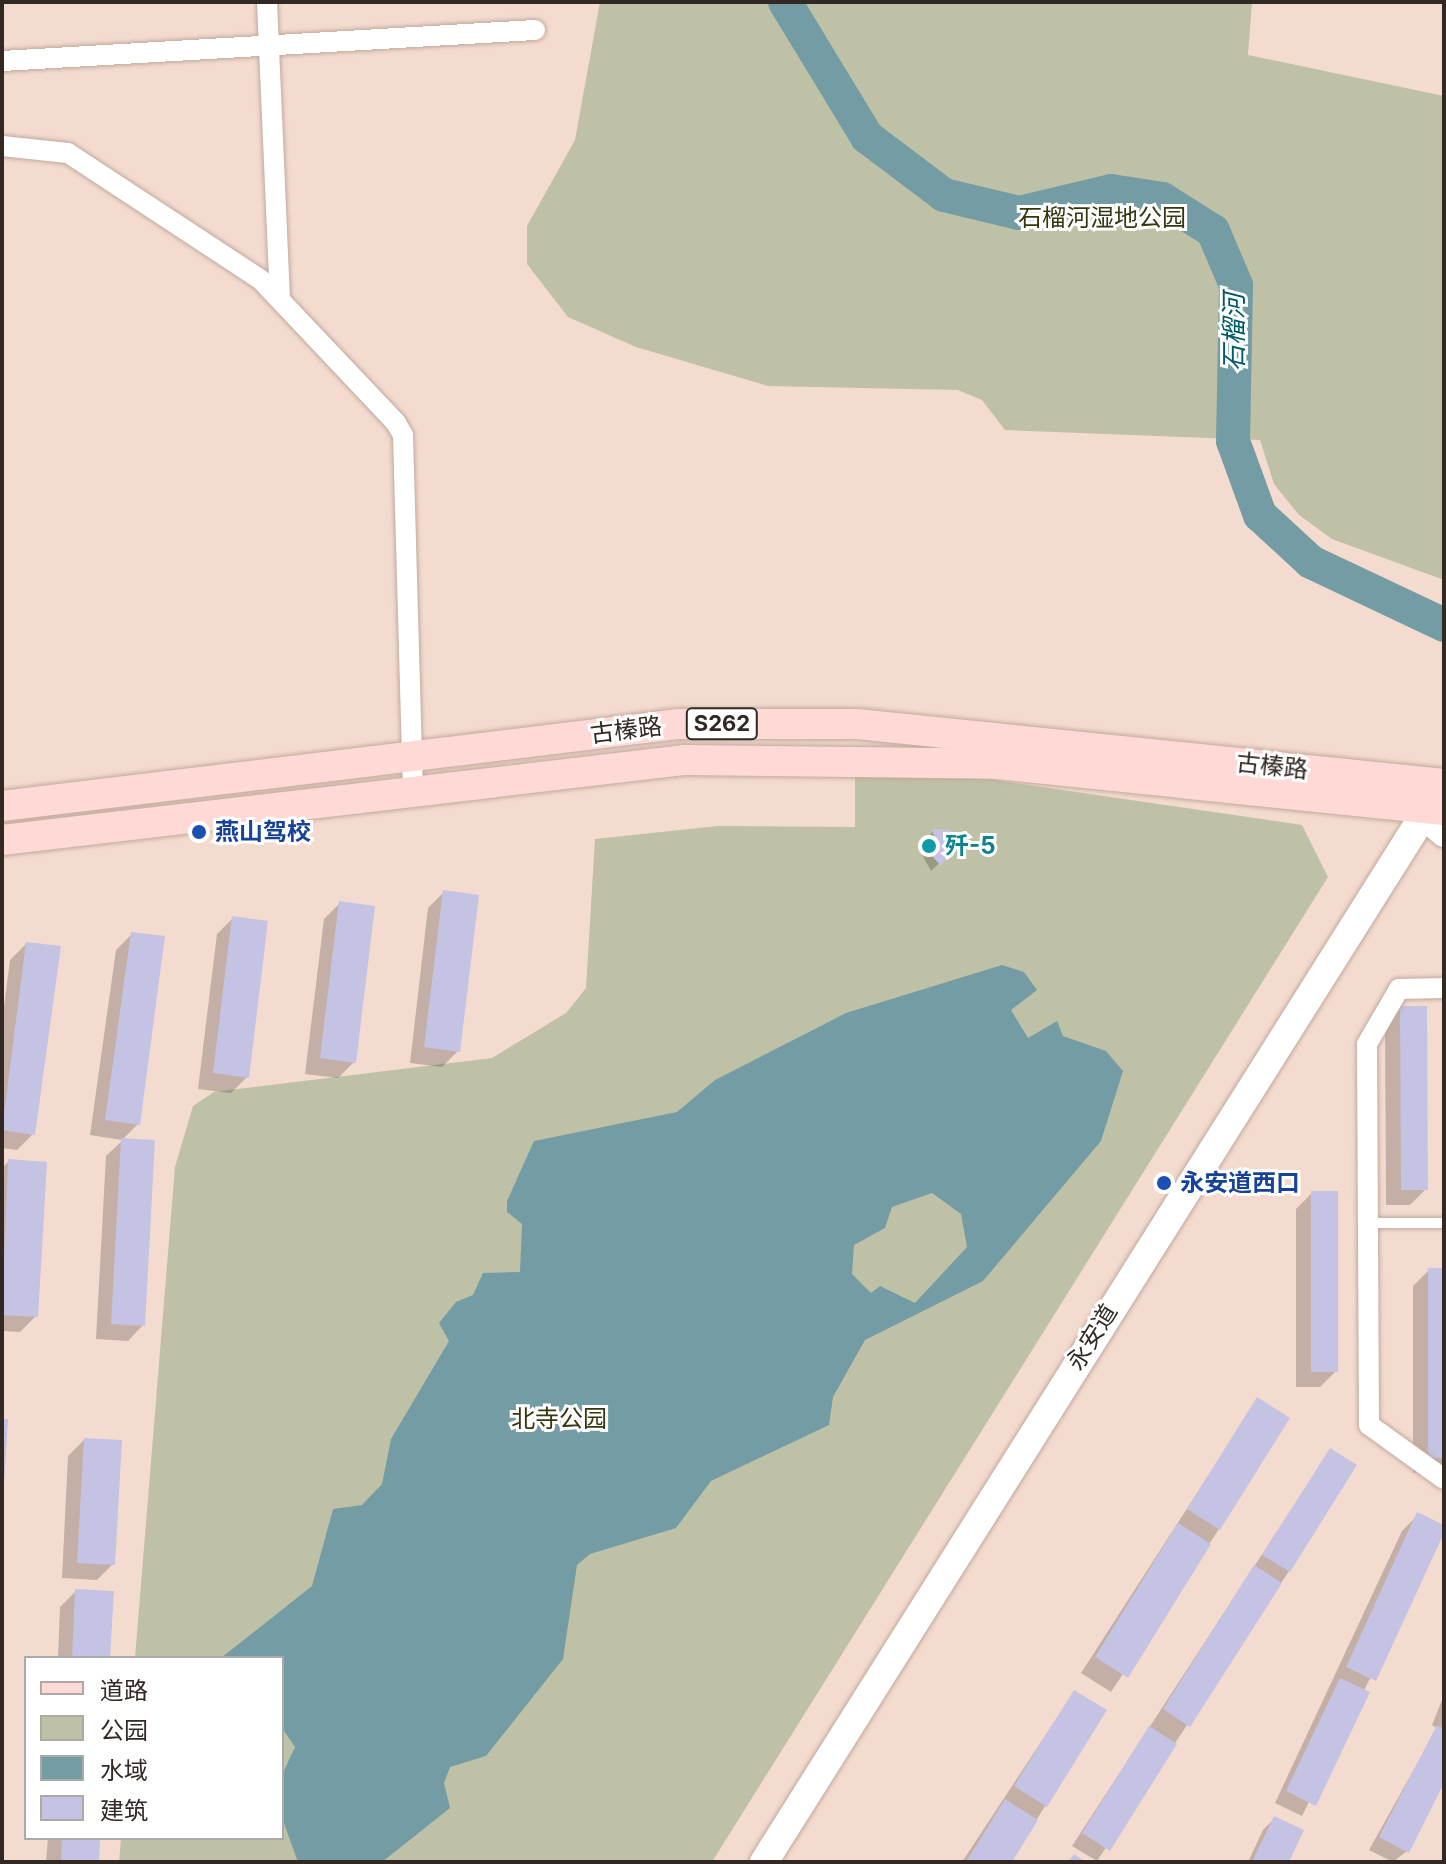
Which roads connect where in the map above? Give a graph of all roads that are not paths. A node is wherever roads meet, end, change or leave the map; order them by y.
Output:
1 (267, 2) edge
2 (535, 30) dead end
3 (269, 41) junction
4 (2, 61) edge
5 (2, 146) edge
6 (280, 299) junction
7 (412, 755) junction
8 (1444, 785) edge
9 (413, 788) junction
10 (2, 806) edge
11 (1432, 811) edge
12 (1444, 833) edge
13 (2, 840) edge
14 (1444, 988) edge
15 (1368, 1223) junction
16 (1444, 1223) edge
17 (1444, 1479) edge
18 (764, 1862) edge

1 - 3 street
2 - 3 street
3 - 4 street
3 - 6 street
5 - 6 street
6 - 7 street
7 - 8 main road, 古榛路 / S262
7 - 9 street
7 - 10 main road, 古榛路 / S262
8 - 11 main road, 永安道
9 - 11 main road, 古榛路 / S262
9 - 13 main road, 古榛路 / S262
11 - 12 main road
11 - 18 main road, 永安道
14 - 15 street
15 - 16 lane
15 - 17 street

